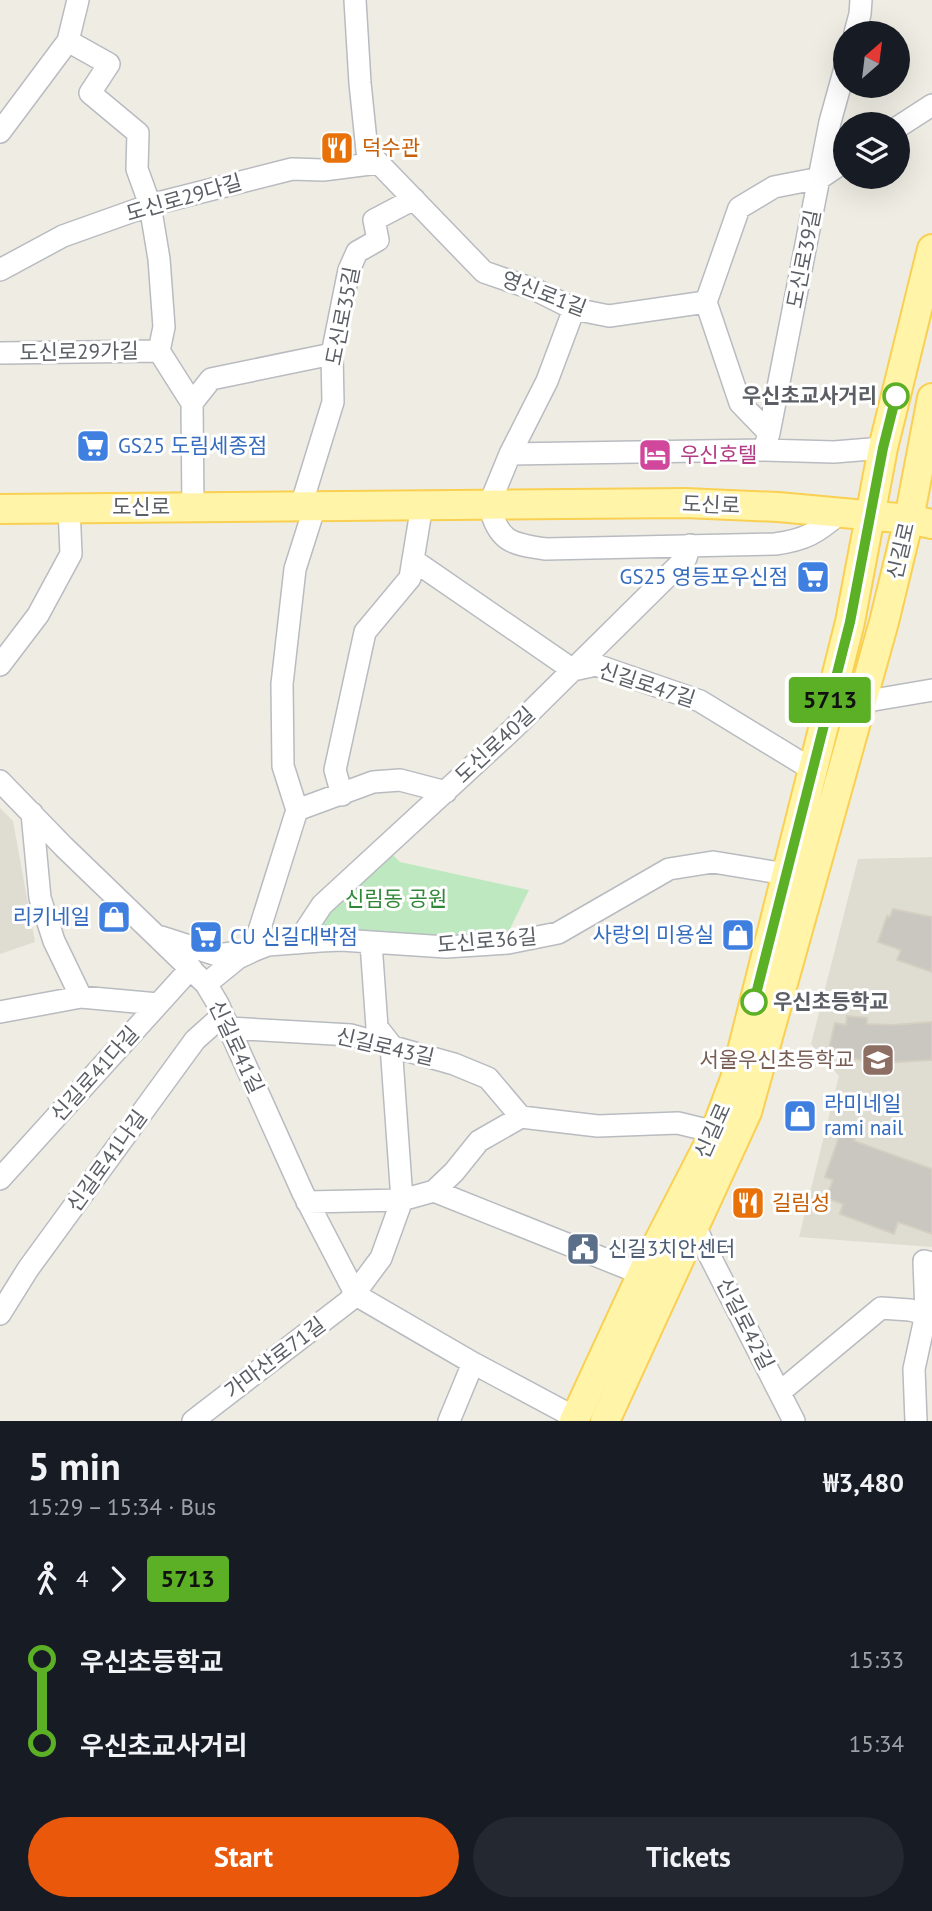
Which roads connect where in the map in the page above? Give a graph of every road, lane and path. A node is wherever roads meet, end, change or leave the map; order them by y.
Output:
1 (78, 0) edge
2 (355, 0) edge
3 (861, 0) edge
4 (858, 21) edge
5 (68, 41) junction
6 (837, 98) edge
7 (932, 105) edge
8 (910, 119) edge
9 (0, 132) edge
10 (378, 163) junction
11 (833, 169) edge
12 (820, 178) junction
13 (414, 199) junction
14 (150, 205) junction
15 (932, 249) edge
16 (0, 270) edge
17 (706, 302) junction
18 (574, 309) junction
19 (159, 351) junction
20 (0, 353) edge
21 (332, 354) junction
22 (932, 398) edge
23 (192, 403) junction
24 (767, 442) junction
25 (883, 448) junction
26 (510, 454) junction
27 (422, 505) junction
28 (489, 505) junction
29 (308, 506) junction
30 (193, 507) junction
31 (69, 508) junction
32 (0, 509) edge
33 (840, 513) junction
34 (870, 516) junction
35 (920, 521) edge
36 (690, 545) junction
37 (413, 560) junction
38 (0, 665) edge
39 (573, 670) junction
40 (932, 690) edge
41 (862, 702) junction
42 (813, 770) junction
43 (0, 781) edge
44 (446, 792) junction
45 (342, 795) junction
46 (297, 810) junction
47 (32, 813) junction
48 (786, 874) junction
49 (156, 935) junction
50 (297, 943) junction
51 (371, 943) junction
52 (255, 950) junction
53 (191, 968) junction
54 (206, 984) junction
55 (81, 997) junction
56 (158, 1004) junction
57 (0, 1012) edge
58 (226, 1021) junction
59 (391, 1045) junction
60 (521, 1116) junction
61 (715, 1132) junction
62 (0, 1179) edge
63 (434, 1191) junction
64 (402, 1200) junction
65 (307, 1202) junction
66 (695, 1227) junction
67 (932, 1263) edge
68 (642, 1275) junction
69 (356, 1295) junction
70 (0, 1314) edge
71 (929, 1315) edge
72 (473, 1363) junction
73 (780, 1392) junction
74 (575, 1419) edge
75 (193, 1421) edge
76 (449, 1421) edge
77 (605, 1421) edge
78 (794, 1421) edge
79 (916, 1421) edge

1 - 5 street
2 - 10 street, 영신로1길
3 - 4 street
5 - 9 street
5 - 14 street
6 - 12 street, 도신로39길
7 - 8 street
10 - 13 street, 영신로1길
10 - 14 street, 도신로29다길
11 - 12 street
12 - 17 street
12 - 24 street, 도신로39길
13 - 18 street, 영신로1길
13 - 21 street, 도신로35길
14 - 16 street, 도신로29다길
14 - 19 street
15 - 25 main road, 신길로
17 - 18 street, 영신로1길
17 - 24 street
18 - 26 street
19 - 20 street, 도신로29가길
19 - 23 street
21 - 23 street
21 - 29 street, 도신로35길
22 - 35 main road, 신길로
23 - 30 street
24 - 25 street
24 - 26 street
25 - 34 main road, 신길로
26 - 28 street
27 - 28 main road, 도신로
27 - 29 main road, 도신로
27 - 37 street
28 - 33 main road, 도신로
28 - 36 street
29 - 30 main road, 도신로
29 - 46 street
30 - 31 main road, 도신로
31 - 32 main road, 도신로
31 - 38 street
33 - 34 main road, 도신로
33 - 36 street
34 - 35 main road, 도신로
34 - 42 main road, 신길로
35 - 41 main road, 신길로
36 - 39 street, 도신로40길
37 - 39 street, 신길로47길
37 - 45 street
39 - 42 street, 신길로47길
39 - 44 street, 도신로40길
40 - 41 street
41 - 66 main road, 신길로
42 - 48 main road, 신길로
43 - 47 street, 신길로41길
44 - 45 street
44 - 50 street, 도신로40길
45 - 46 street
46 - 52 street
47 - 49 street, 신길로41길
47 - 55 street
48 - 51 street, 도신로36길
48 - 61 main road, 신길로
49 - 52 street, 도신로36길
49 - 53 street, 신길로41길
50 - 51 street, 도신로36길
50 - 52 street, 도신로36길
51 - 59 street
52 - 54 street, 도신로36길
53 - 54 street, 신길로41길
53 - 56 street, 신길로41다길
54 - 58 street, 신길로41길
55 - 56 street
55 - 57 street
56 - 62 street, 신길로41다길
58 - 59 street, 신길로43길
58 - 65 street, 신길로41길
58 - 70 street, 신길로41나길
59 - 60 street, 신길로43길
59 - 64 street
60 - 61 street
60 - 63 street
61 - 68 main road, 신길로
63 - 64 street
63 - 68 street
64 - 65 street
64 - 69 street
65 - 69 street, 신길로41길
66 - 73 street, 신길로42길
66 - 77 main road, 신길로
67 - 71 street
68 - 74 main road, 신길로
69 - 72 street
69 - 75 street, 가마산로71길
71 - 73 street
71 - 79 street
72 - 74 street
72 - 76 street
73 - 78 street, 신길로42길

